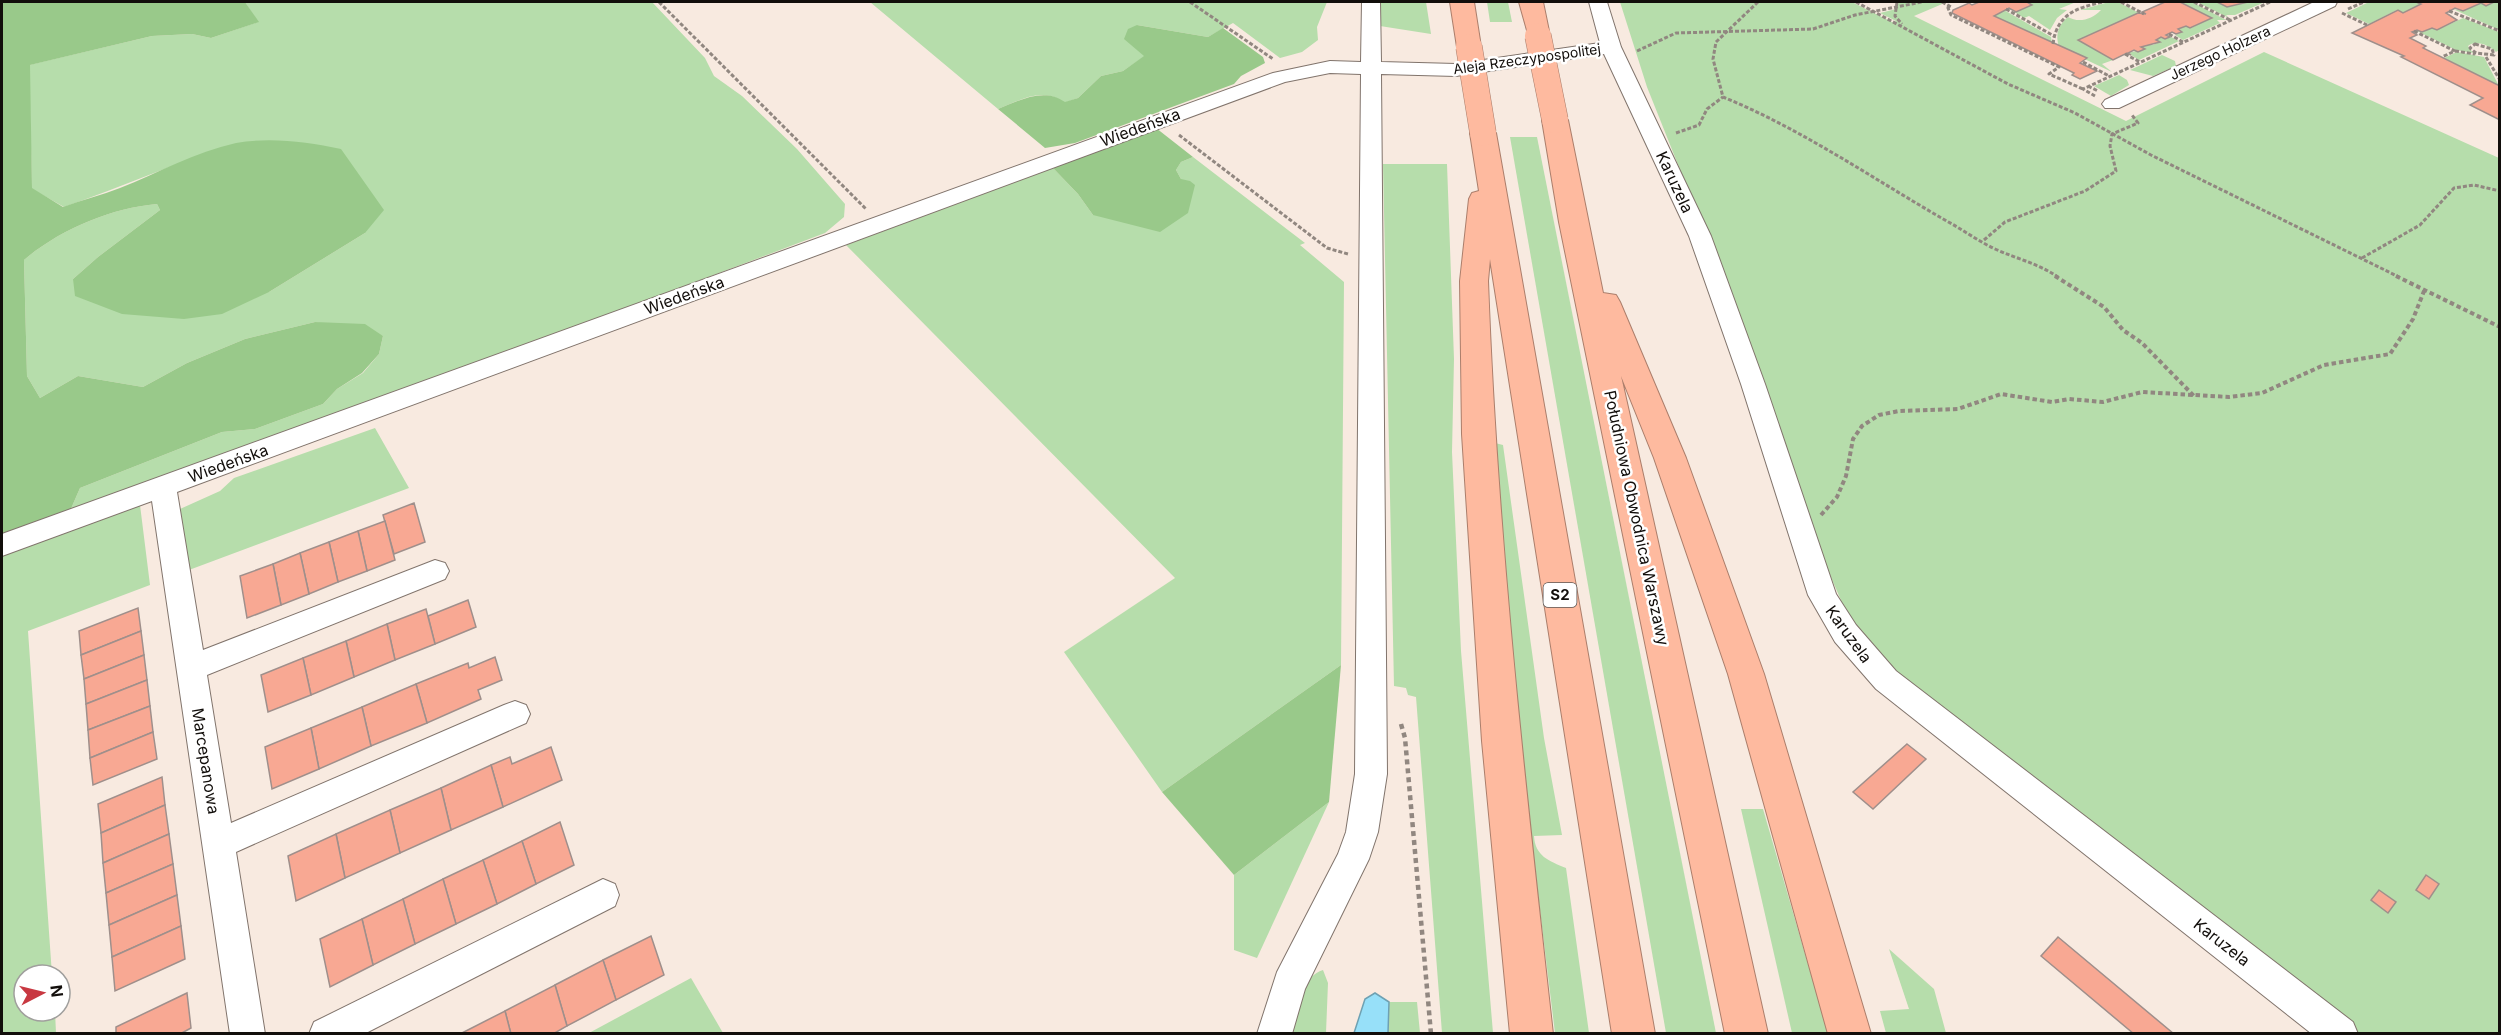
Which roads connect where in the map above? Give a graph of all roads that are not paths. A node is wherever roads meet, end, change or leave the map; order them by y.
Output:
1 (1371, 2) edge
2 (1462, 2) edge
3 (1531, 2) edge
4 (1598, 2) edge
5 (2335, 7) edge
6 (1613, 51) junction
7 (1371, 67) junction
8 (2108, 102) road end
9 (1485, 144) junction
10 (1574, 222) junction
11 (163, 488) junction
12 (2, 545) edge
13 (435, 571) dead end
14 (191, 668) junction
15 (515, 714) dead end
16 (219, 844) junction
17 (603, 895) dead end
18 (249, 1034) edge
19 (326, 1034) edge
20 (1274, 1034) edge
21 (1532, 1034) edge
22 (1634, 1034) edge
23 (1747, 1034) edge
24 (1850, 1034) edge
25 (2341, 1034) edge

1 - 7 street
2 - 9 highway, S2, bridge
3 - 10 highway, Południowa Obwodnica Warszawy, bridge
4 - 6 street, Karuzela
5 - 8 street, Jerzego Holzera
6 - 7 street, Aleja Rzeczypospolitej
6 - 25 street, Karuzela
7 - 11 street, Wiedeńska
7 - 20 street
9 - 21 highway
9 - 22 highway, S2
10 - 23 highway, Południowa Obwodnica Warszawy
10 - 24 highway
11 - 12 street, Wiedeńska
11 - 14 street, Marcepanowa
13 - 14 street
14 - 16 street, Marcepanowa
15 - 16 street
16 - 18 street, Marcepanowa
17 - 19 street

